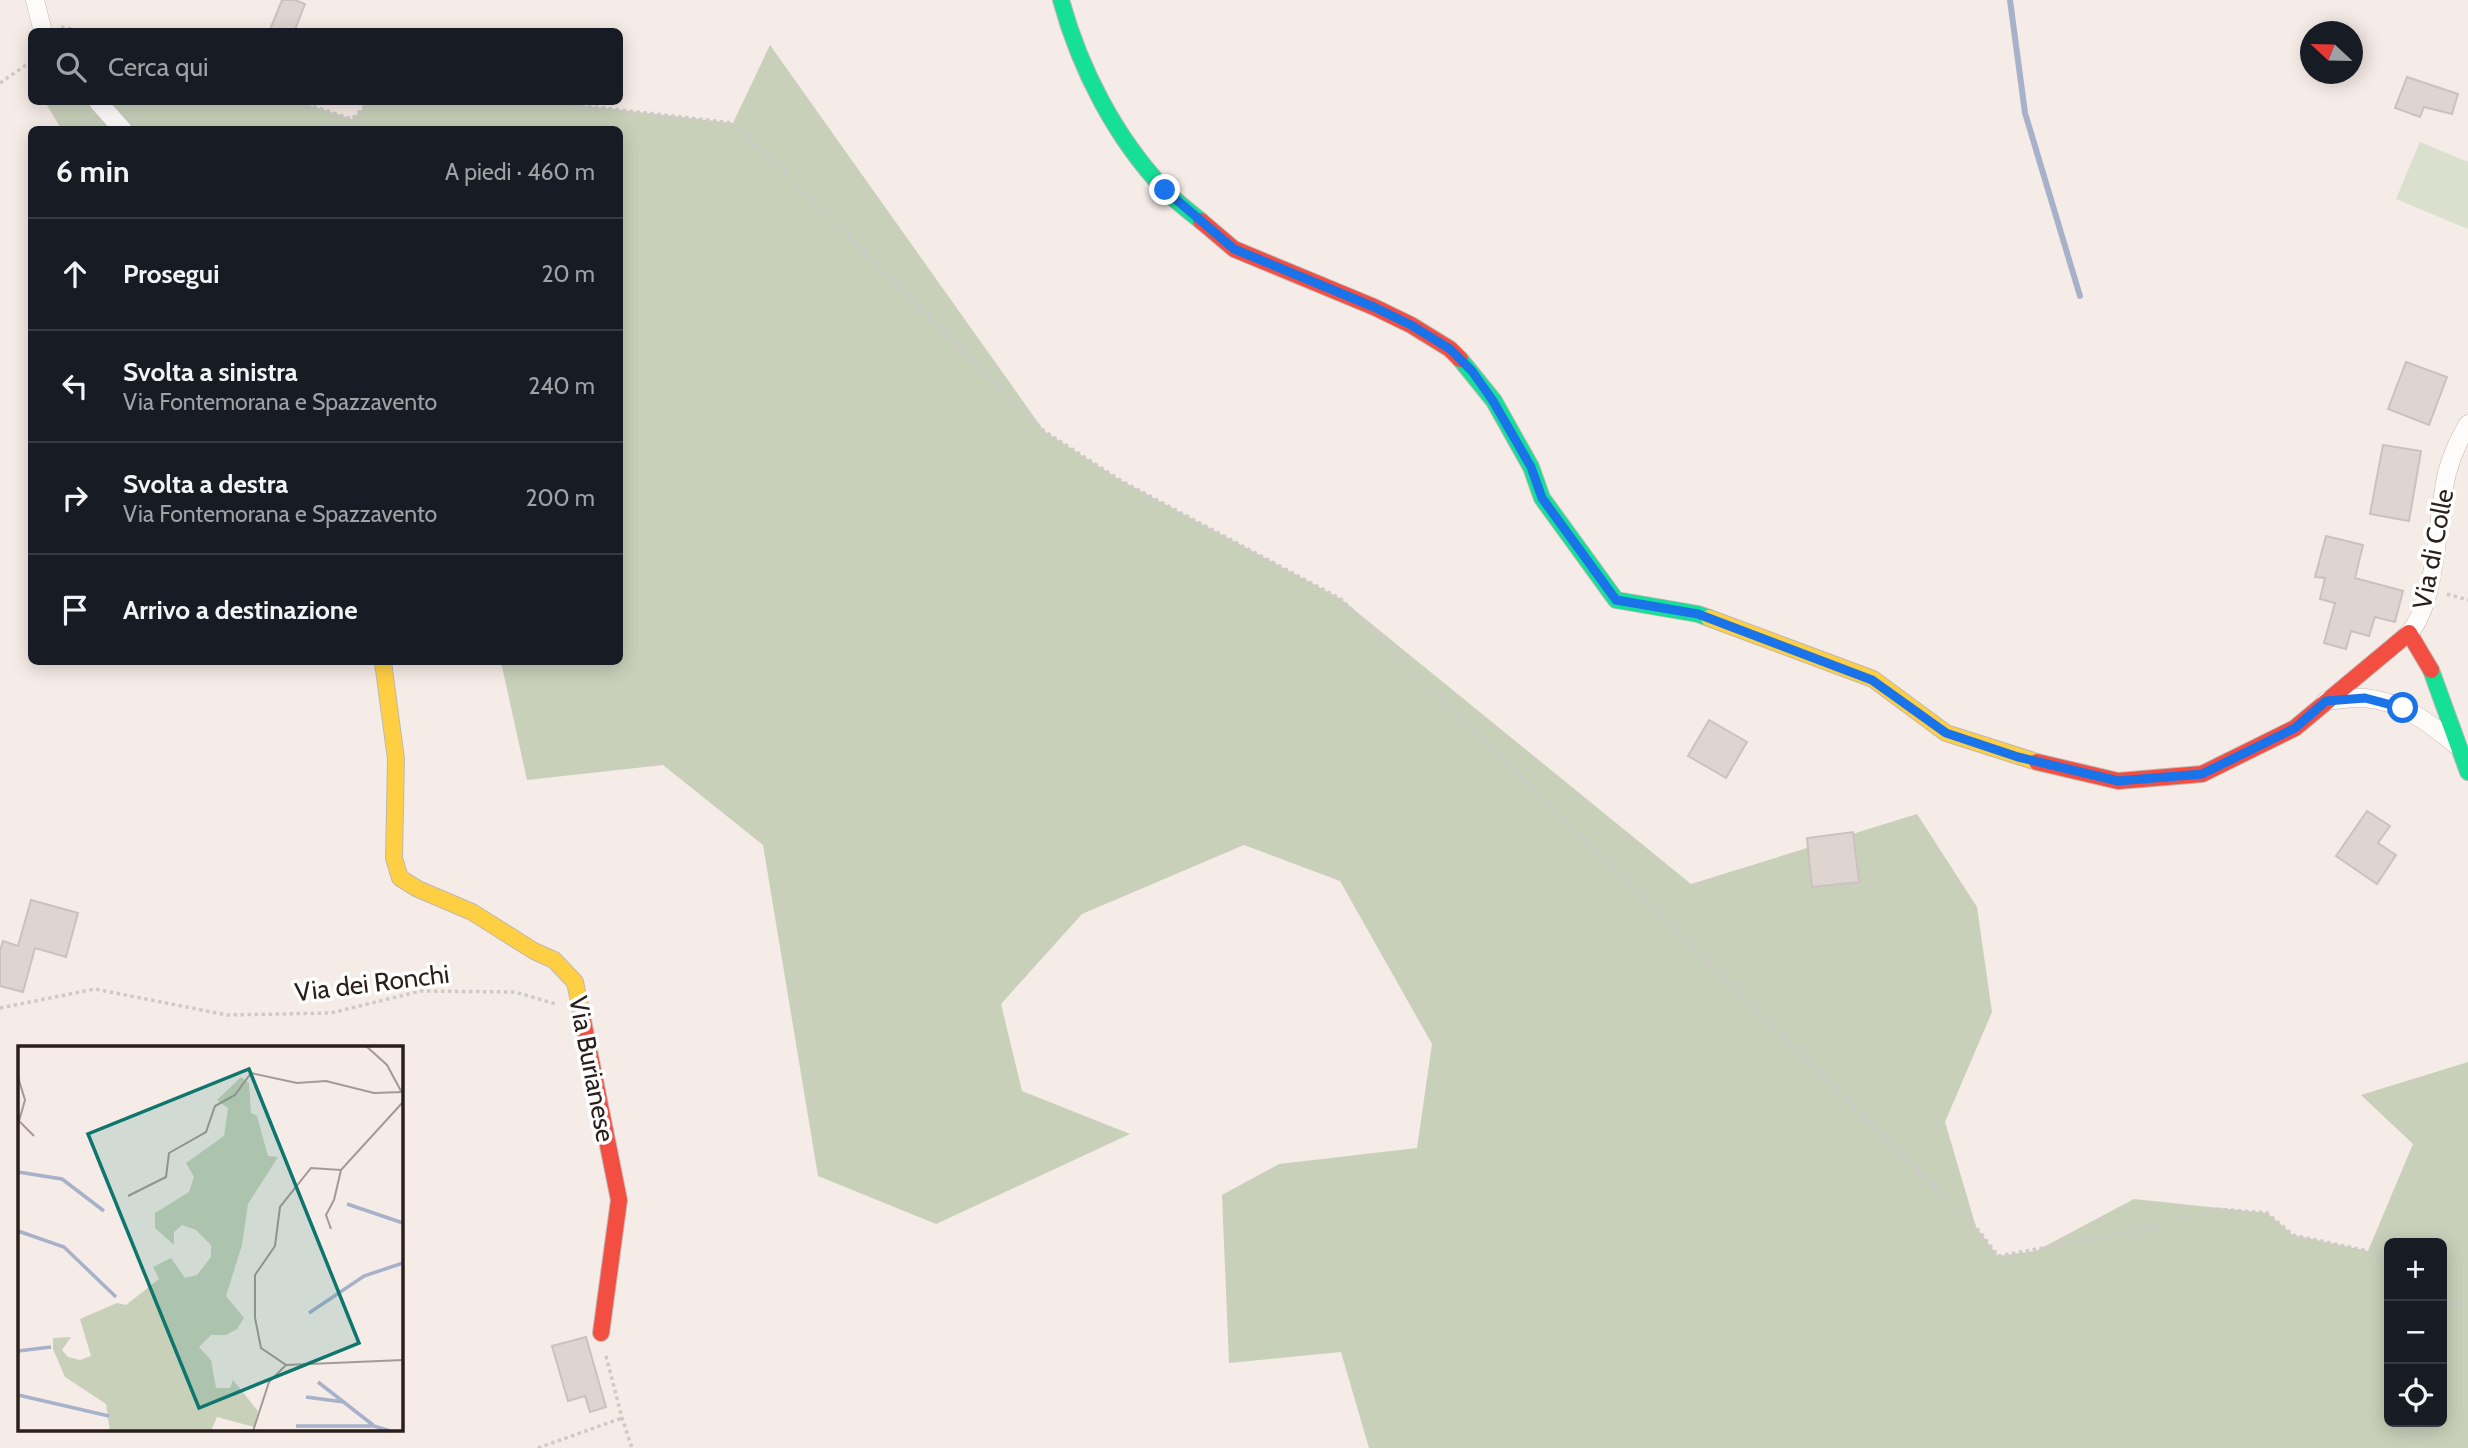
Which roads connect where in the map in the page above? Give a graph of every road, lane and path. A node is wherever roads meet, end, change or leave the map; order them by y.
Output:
1 (35, 0) edge
2 (1061, 0) edge
3 (42, 28) edge
4 (28, 64) edge
5 (0, 83) edge
6 (101, 105) edge
7 (309, 105) edge
8 (366, 105) edge
9 (579, 105) edge
10 (119, 126) edge
11 (2468, 424) edge
12 (2409, 634) junction
13 (383, 665) edge
14 (2326, 701) junction
15 (2458, 747) junction
16 (2468, 772) edge
17 (0, 1008) edge
18 (581, 1012) junction
19 (2384, 1262) edge
20 (2447, 1301) edge
21 (2468, 1307) edge
22 (601, 1333) joint
23 (622, 1418) junction
24 (538, 1448) edge
25 (632, 1448) edge

1 - 3 street
2 - 14 street
4 - 5 path
6 - 10 street
7 - 8 path
9 - 19 path
11 - 12 street, Via di Colle
12 - 14 street
12 - 15 street
13 - 18 street, Via Burianese
14 - 15 street
15 - 16 street
17 - 18 path, Via dei Ronchi
18 - 22 street, Via Burianese
20 - 21 path
22 - 23 path
23 - 24 path
23 - 25 path

